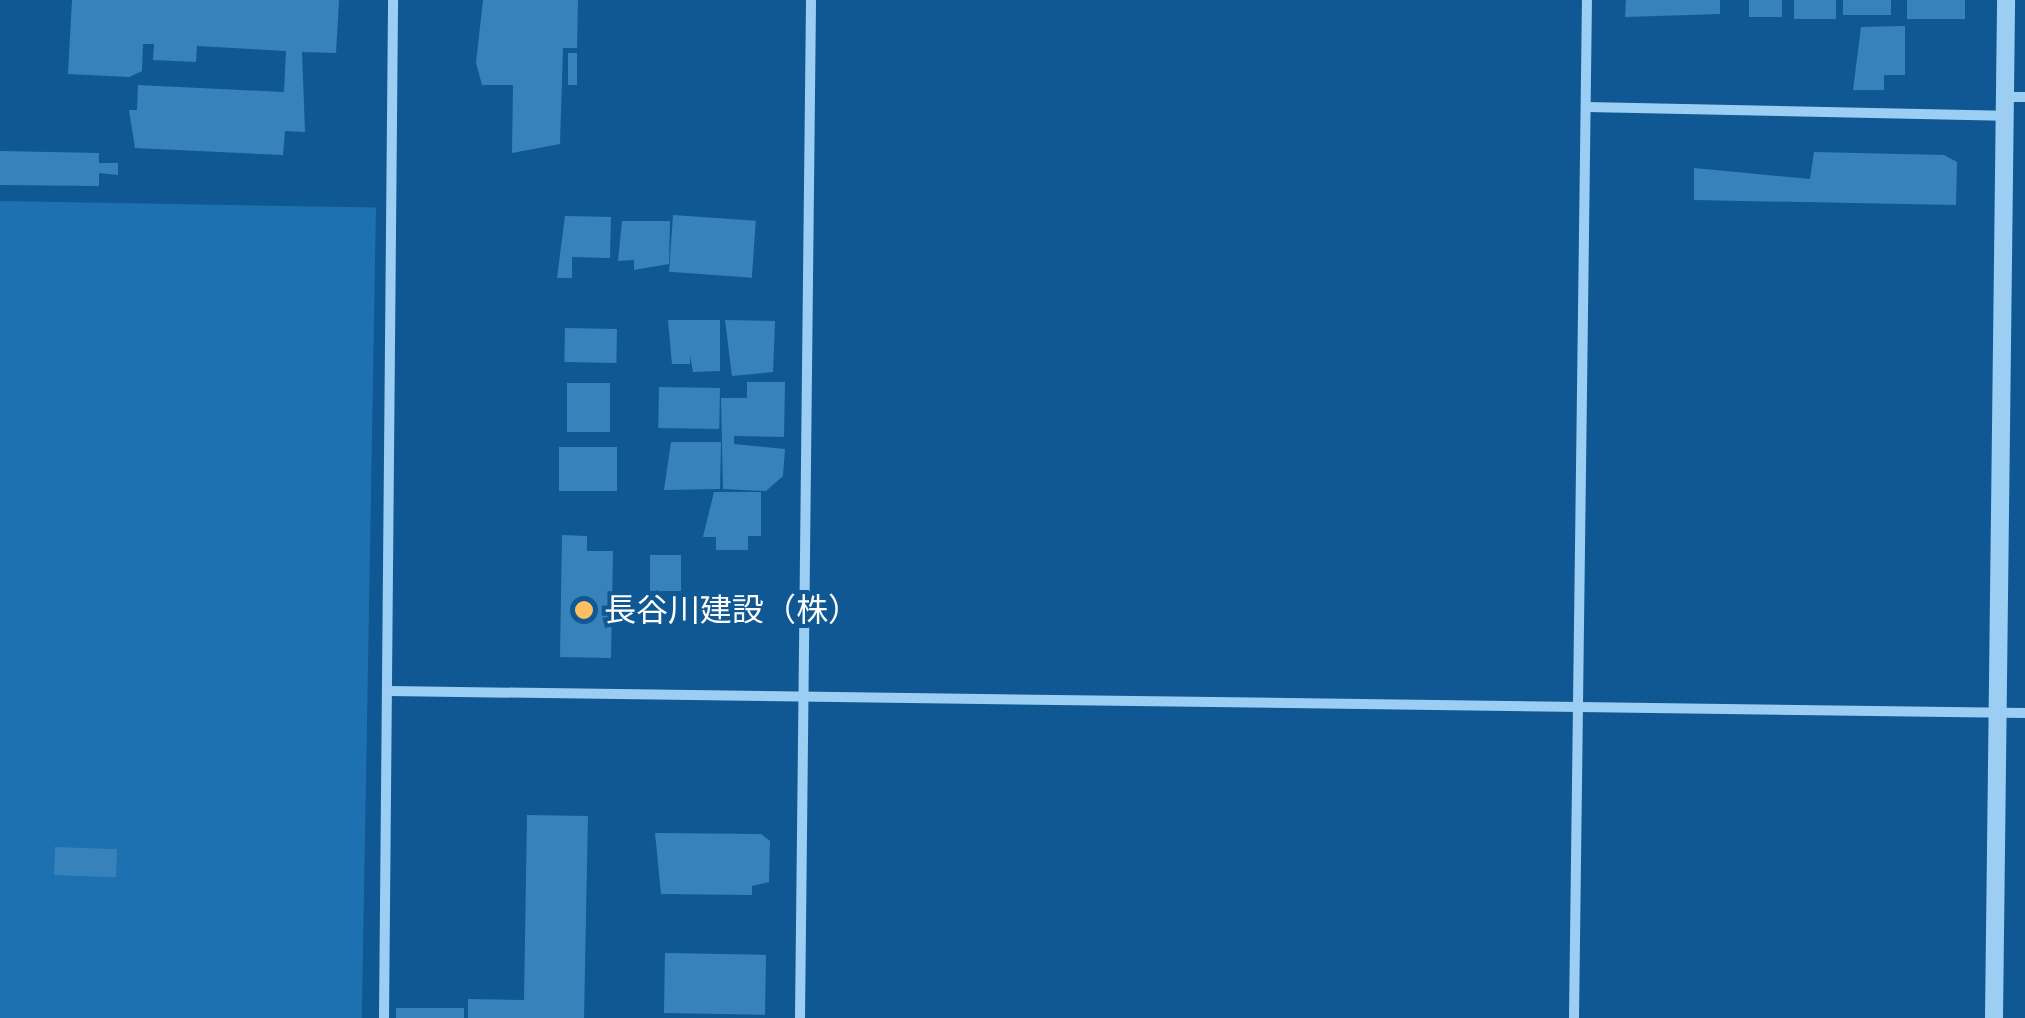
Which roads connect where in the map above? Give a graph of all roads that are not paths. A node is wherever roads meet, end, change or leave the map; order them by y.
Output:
1 (393, 0) edge
2 (811, 0) edge
3 (1587, 0) edge
4 (2006, 0) edge
5 (2025, 97) edge
6 (2004, 106) junction
7 (1587, 107) junction
8 (389, 691) junction
9 (800, 696) junction
10 (1576, 708) junction
11 (1996, 713) junction
12 (2025, 713) edge
13 (384, 1018) edge
14 (800, 1018) edge
15 (1574, 1018) edge
16 (1994, 1018) edge

1 - 8 street
2 - 9 street
3 - 7 street
4 - 6 street
5 - 6 street
6 - 7 street
6 - 11 street
7 - 10 street
8 - 9 street
8 - 13 street
9 - 10 street
9 - 14 street
10 - 11 street
10 - 15 street
11 - 12 street
11 - 16 street

